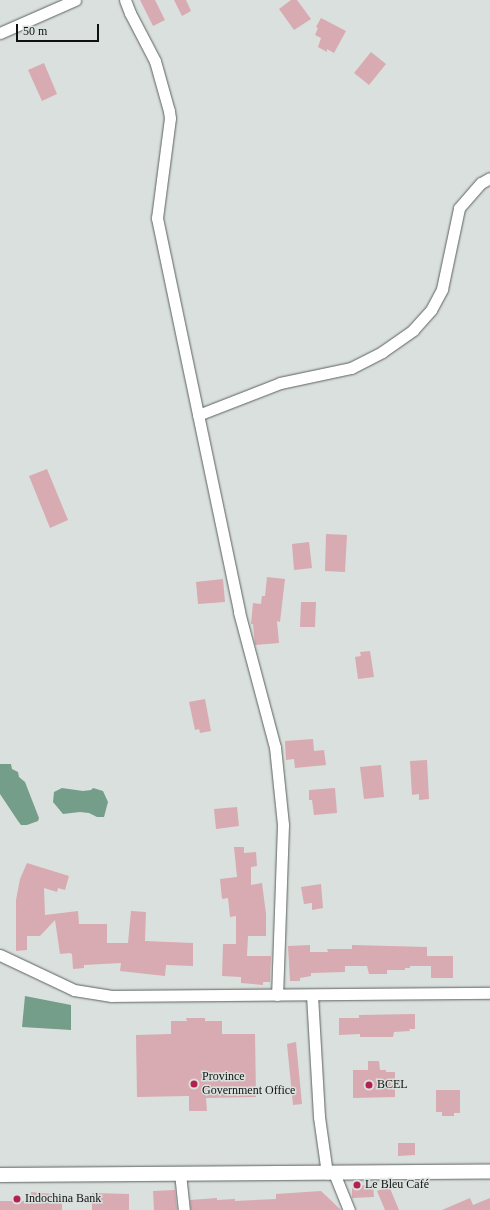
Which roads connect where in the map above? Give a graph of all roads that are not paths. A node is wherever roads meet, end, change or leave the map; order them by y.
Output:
1 (75, 0) edge
2 (125, 0) edge
3 (0, 33) edge
4 (490, 178) edge
5 (198, 415) junction
6 (0, 955) edge
7 (490, 993) edge
8 (277, 995) junction
9 (312, 995) junction
10 (490, 1172) edge
11 (180, 1173) junction
12 (330, 1173) junction
13 (0, 1175) edge
14 (184, 1210) edge
15 (349, 1210) edge

1 - 3 street
2 - 5 street
4 - 5 street
5 - 8 street
6 - 8 street
7 - 9 street
8 - 9 street
9 - 12 street
10 - 12 street
11 - 12 street
11 - 13 street
11 - 14 street
12 - 15 street

